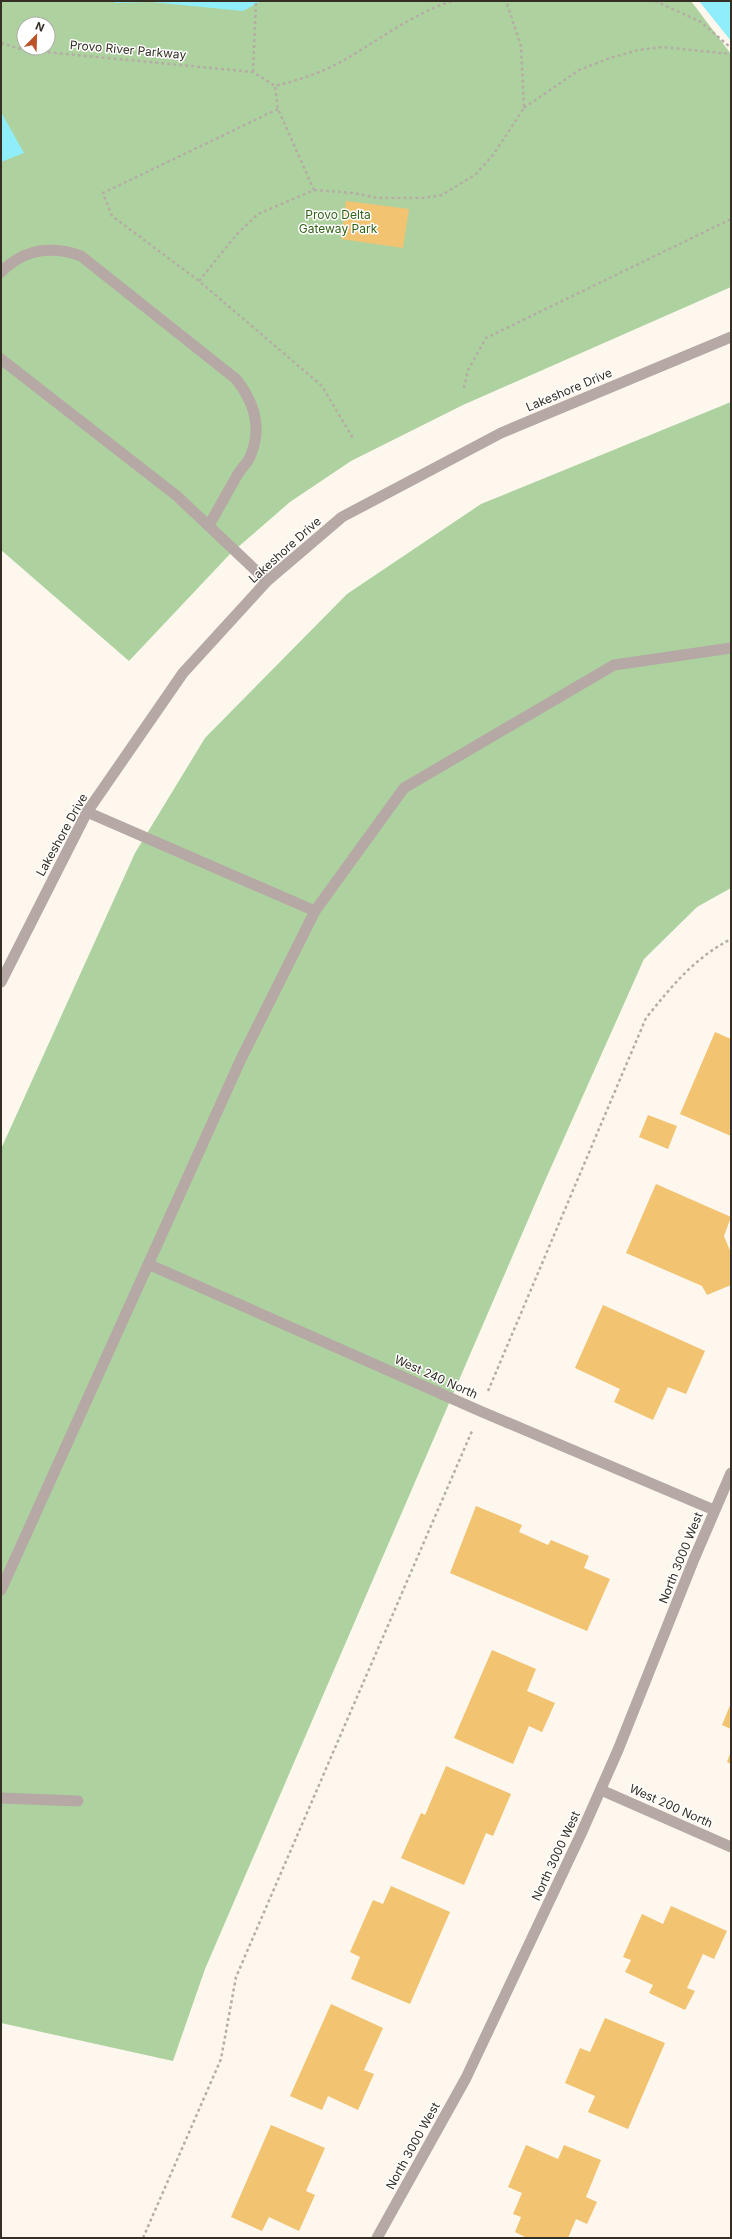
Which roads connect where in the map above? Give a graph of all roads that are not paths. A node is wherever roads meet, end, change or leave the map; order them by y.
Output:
1 (1, 272) edge
2 (731, 337) edge
3 (1, 360) edge
4 (209, 525) junction
5 (267, 581) junction
6 (731, 648) edge
7 (87, 812) junction
8 (315, 911) junction
9 (1, 982) edge
10 (148, 1264) junction
11 (731, 1473) edge
12 (714, 1510) junction
13 (1, 1590) edge
14 (601, 1790) junction
15 (1, 1798) edge
16 (78, 1801) dead end
17 (731, 1847) edge
18 (377, 2238) edge

1 - 4 street
2 - 5 street, Lakeshore Drive
3 - 4 street
4 - 5 street
5 - 7 street, Lakeshore Drive
6 - 8 street
7 - 8 street
7 - 9 street, Lakeshore Drive
8 - 10 street
10 - 12 street, West 240 North
10 - 13 street
11 - 12 street, North 3000 West
12 - 14 street, North 3000 West
14 - 17 street, West 200 North
14 - 18 street, North 3000 West
15 - 16 street

